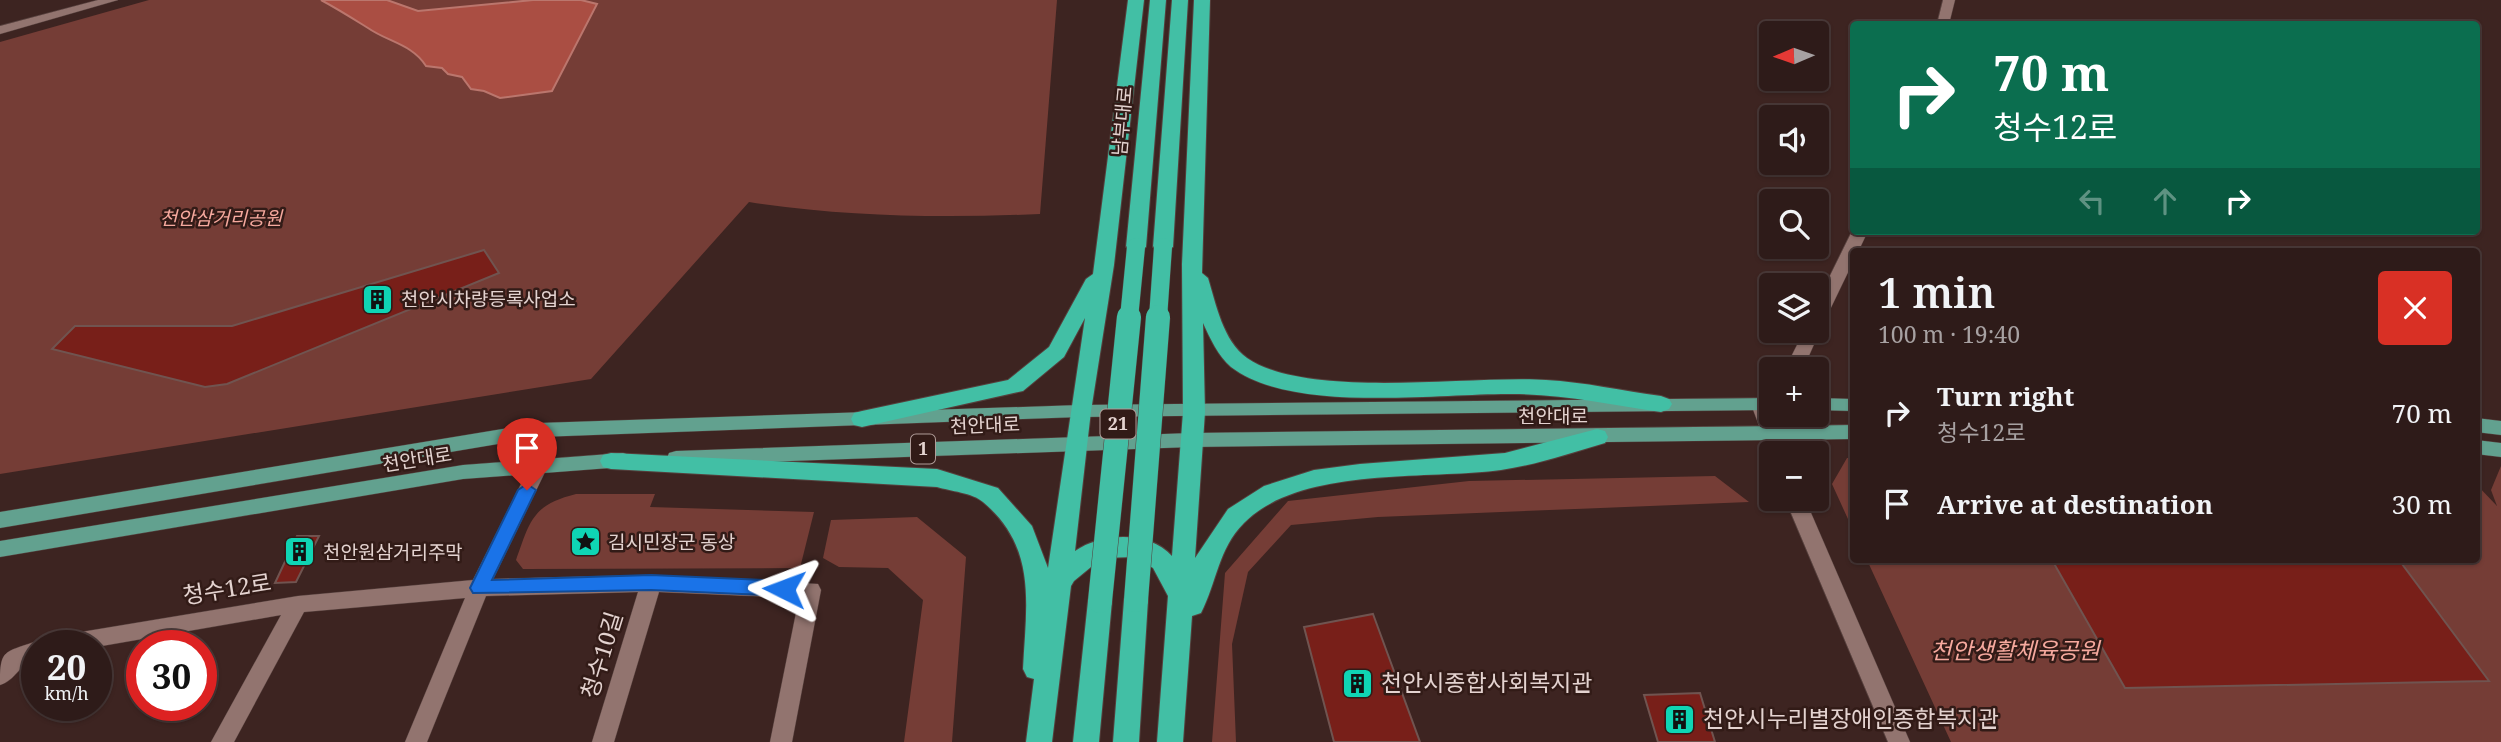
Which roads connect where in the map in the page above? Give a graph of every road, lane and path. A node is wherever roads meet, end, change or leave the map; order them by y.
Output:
1 (112, 0) edge
2 (1136, 0) edge
3 (1158, 0) edge
4 (1180, 0) edge
5 (1202, 0) edge
6 (1949, 0) edge
7 (1944, 21) edge
8 (0, 30) edge
9 (1850, 252) edge
10 (1192, 264) junction
11 (1104, 265) junction
12 (1829, 295) edge
13 (1759, 401) edge
14 (1661, 404) junction
15 (1829, 404) edge
16 (1850, 405) edge
17 (1080, 411) junction
18 (1194, 412) junction
19 (862, 419) junction
20 (2480, 425) edge
21 (1769, 427) edge
22 (2501, 428) edge
23 (1769, 432) junction
24 (1850, 432) edge
25 (1597, 437) junction
26 (1192, 440) junction
27 (1772, 441) edge
28 (1076, 443) junction
29 (2480, 447) edge
30 (2501, 450) edge
31 (611, 461) junction
32 (539, 466) junction
33 (1800, 511) edge
34 (0, 520) edge
35 (0, 549) edge
36 (651, 583) junction
37 (1059, 583) junction
38 (479, 588) junction
39 (1181, 597) junction
40 (298, 604) junction
41 (112, 636) edge
42 (21, 656) edge
43 (0, 676) edge
44 (1171, 732) edge
45 (222, 742) edge
46 (416, 742) edge
47 (603, 742) edge
48 (781, 742) edge
49 (1034, 742) edge
50 (1040, 742) edge
51 (1086, 742) edge
52 (1126, 742) edge
53 (1899, 742) edge

1 - 8 street
2 - 11 highway
3 - 51 highway, 남부대로 / 21, bridge
4 - 52 highway, 21, bridge
5 - 10 highway
6 - 7 street
9 - 12 street
10 - 14 highway
10 - 18 highway
11 - 17 highway
11 - 19 highway
13 - 14 main road, 천안대로 / 1
14 - 18 main road, 천안대로 / 1
15 - 16 main road
17 - 18 main road, 천안대로 / 1
17 - 19 main road, 천안대로 / 1
17 - 28 highway
18 - 26 highway
19 - 34 main road, 천안대로 / 1
20 - 22 main road
21 - 23 street
23 - 24 main road, 천안대로 / 1
23 - 25 main road, 천안대로 / 1
23 - 27 street
25 - 26 main road, 천안대로 / 1
25 - 44 highway
26 - 28 main road, 천안대로 / 1
26 - 39 highway
28 - 31 main road, 천안대로 / 1
28 - 37 highway
29 - 30 main road
31 - 32 main road, 천안대로 / 1
31 - 49 highway
32 - 35 main road, 천안대로 / 1
32 - 38 street
33 - 53 street
36 - 38 street, 청수10길
36 - 47 street, 청수10길
36 - 48 street, 청수10길
37 - 39 highway
37 - 50 highway
38 - 40 street, 청수10길
38 - 46 street
39 - 44 highway
40 - 41 street, 청수12로
40 - 45 street, 청수12로
42 - 43 street

